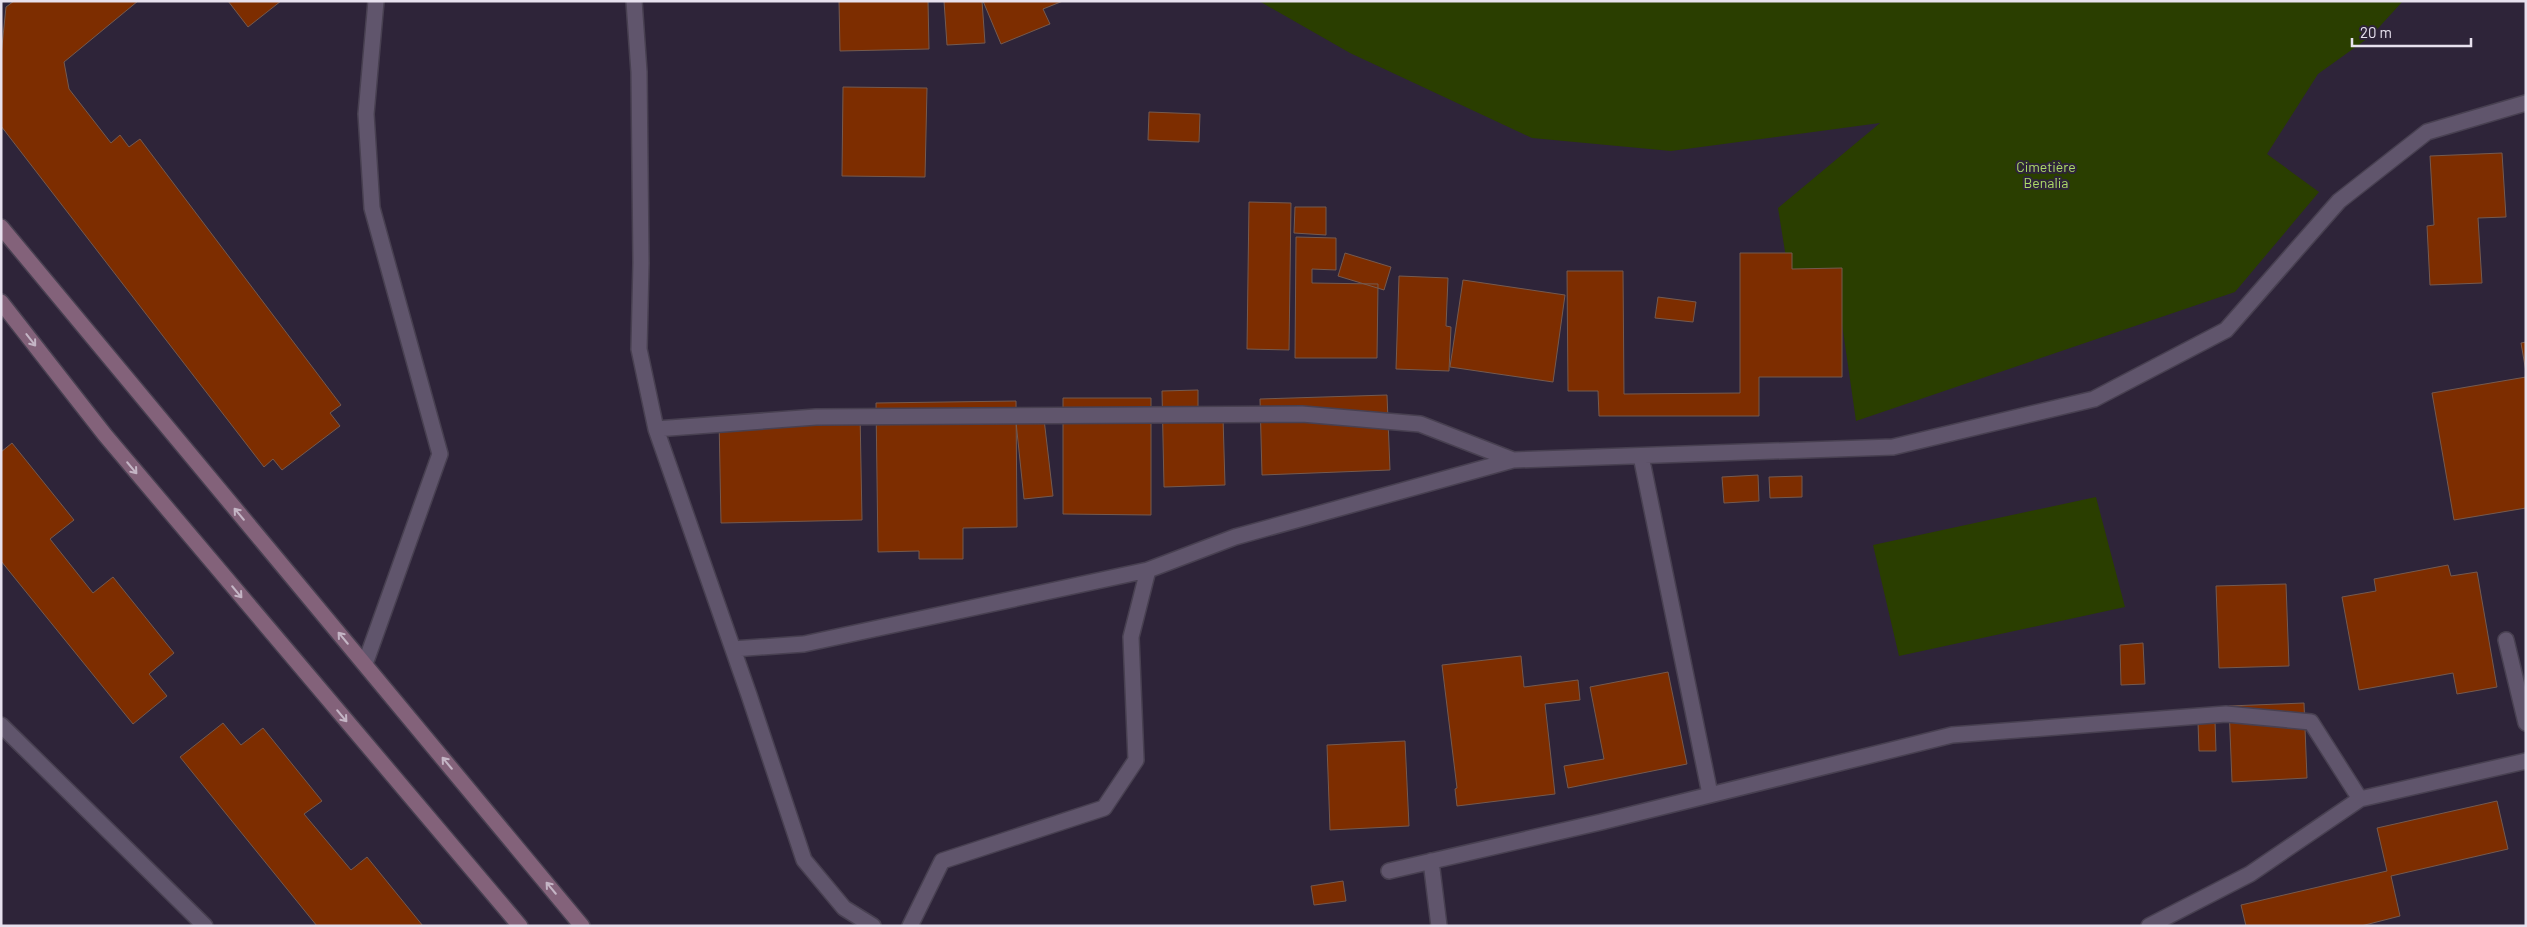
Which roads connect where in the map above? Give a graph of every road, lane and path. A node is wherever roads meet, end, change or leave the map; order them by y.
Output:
1 (376, 1) edge
2 (634, 1) edge
3 (2526, 103) edge
4 (1, 227) edge
5 (1, 302) edge
6 (656, 429) junction
7 (1641, 456) junction
8 (1513, 460) junction
9 (1148, 570) junction
10 (2506, 640) dead end
11 (733, 649) junction
12 (365, 664) junction
13 (2526, 723) edge
14 (1, 725) edge
15 (2526, 760) edge
16 (1710, 794) junction
17 (2360, 799) junction
18 (1431, 861) junction
19 (1389, 871) dead end
20 (204, 926) edge
21 (520, 926) edge
22 (582, 926) edge
23 (873, 926) edge
24 (910, 926) edge
25 (1439, 926) edge
26 (2149, 926) edge

1 - 12 street
2 - 6 street
3 - 7 street
12 -> 4 street
5 -> 21 street
6 - 8 street
6 - 11 street
7 - 8 street
7 - 16 street
8 - 9 street
9 - 11 street
9 - 24 street
10 - 13 street
11 - 23 street
22 -> 12 street
14 - 20 street
15 - 17 street
16 - 17 street
16 - 18 street
17 - 26 street
18 - 19 street
18 - 25 street

